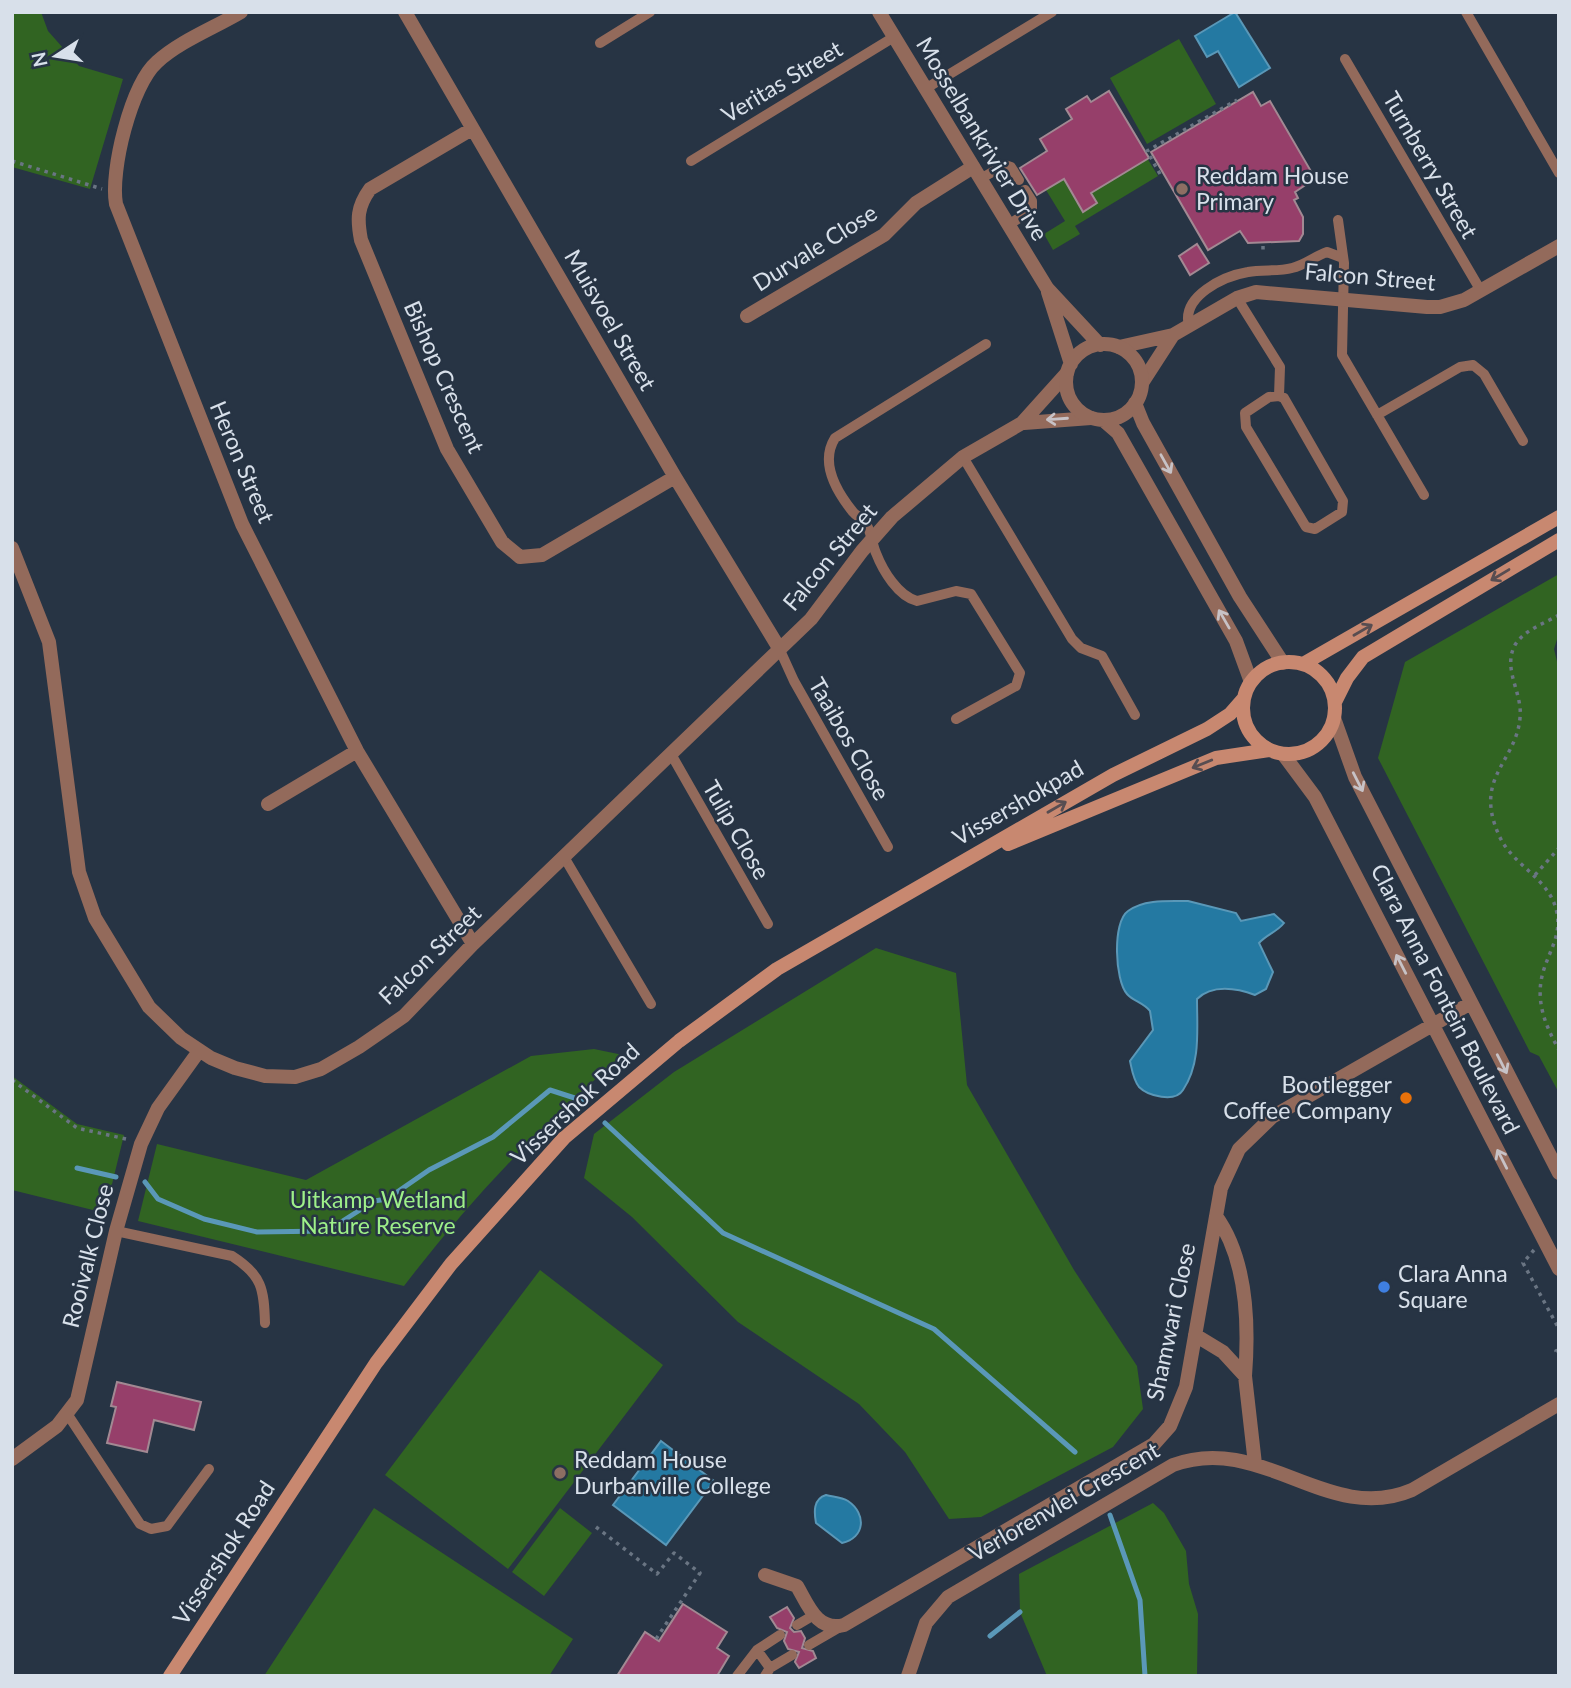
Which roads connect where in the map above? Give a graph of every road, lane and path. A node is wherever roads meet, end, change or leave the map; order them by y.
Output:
1 (241, 12) edge
2 (405, 12) edge
3 (650, 12) edge
4 (879, 12) edge
5 (1052, 12) edge
6 (1466, 12) edge
7 (894, 37) junction
8 (600, 43) dead end
9 (1345, 59) dead end
10 (925, 89) junction
11 (1237, 100) dead end
12 (472, 129) junction
13 (12, 161) edge
14 (691, 161) dead end
15 (977, 173) junction
16 (1559, 173) edge
17 (1160, 174) dead end
18 (1019, 180) dead end
19 (1025, 190) dead end
20 (114, 193) junction
21 (1338, 220) dead end
22 (1008, 225) junction
23 (1263, 246) dead end
24 (1557, 250) edge
25 (1263, 254) dead end
26 (1343, 258) junction
27 (1047, 288) junction
28 (1481, 291) junction
29 (1237, 298) junction
30 (1341, 298) junction
31 (747, 316) dead end
32 (1189, 326) junction
33 (1173, 335) junction
34 (986, 344) dead end
35 (1100, 345) junction
36 (1119, 347) junction
37 (1069, 369) junction
38 (1142, 383) junction
39 (1279, 396) junction
40 (1135, 403) junction
41 (1377, 415) junction
42 (1097, 419) junction
43 (1022, 423) junction
44 (1523, 441) dead end
45 (963, 457) junction
46 (675, 477) junction
47 (1424, 495) dead end
48 (1559, 517) edge
49 (871, 540) junction
50 (1559, 540) edge
51 (12, 548) edge
52 (1559, 615) edge
53 (779, 648) junction
54 (1283, 663) junction
55 (1303, 664) junction
56 (1251, 682) junction
57 (1244, 698) junction
58 (1335, 702) junction
59 (1135, 715) dead end
60 (1334, 718) junction
61 (956, 719) dead end
62 (358, 751) junction
63 (1276, 752) junction
64 (671, 754) junction
65 (268, 804) dead end
66 (888, 847) dead end
67 (1559, 848) edge
68 (564, 857) junction
69 (956, 865) junction
70 (1534, 876) junction
71 (768, 924) dead end
72 (473, 944) junction
73 (1471, 1003) junction
74 (651, 1004) dead end
75 (1432, 1025) junction
76 (1559, 1050) edge
77 (199, 1051) junction
78 (12, 1080) edge
79 (141, 1144) junction
80 (1559, 1173) edge
81 (1216, 1216) junction
82 (116, 1231) junction
83 (1544, 1240) junction
84 (1559, 1269) edge
85 (1557, 1322) edge
86 (265, 1323) dead end
87 (1559, 1329) edge
88 (1195, 1335) junction
89 (1559, 1350) edge
90 (1559, 1356) edge
91 (1245, 1376) junction
92 (1559, 1404) edge
93 (68, 1415) junction
94 (12, 1459) edge
95 (1255, 1464) junction
96 (209, 1469) dead end
97 (596, 1527) dead end
98 (765, 1575) dead end
99 (814, 1615) junction
100 (797, 1625) dead end
101 (844, 1625) junction
102 (780, 1635) dead end
103 (656, 1639) dead end
104 (809, 1645) dead end
105 (757, 1650) junction
106 (792, 1655) dead end
107 (767, 1672) edge
108 (170, 1676) edge
109 (737, 1676) edge
110 (908, 1676) edge

1 - 20 street, Heron Street
2 - 12 street, Muisvoel Street
3 - 8 lane
4 - 7 street, Mosselbankrivier Drive
5 - 10 lane
6 - 16 lane
7 - 10 street, Mosselbankrivier Drive
7 - 14 lane, Veritas Street
9 - 28 lane, Turnberry Street
10 - 15 street, Mosselbankrivier Drive
11 - 17 path
12 - 46 street, Muisvoel Street
12 - 46 street, Bishop Crescent
13 - 20 path
15 - 18 lane
15 - 22 street, Mosselbankrivier Drive
15 - 31 street, Durvale Close
19 - 22 lane
20 - 62 street, Heron Street
21 - 26 lane
22 - 27 street, Mosselbankrivier Drive
23 - 25 path
24 - 28 street, Falcon Street
26 - 30 lane
26 - 32 lane
27 - 35 street, Mosselbankrivier Drive
27 - 37 street, Mosselbankrivier Drive
28 - 30 street, Falcon Street
29 - 30 street, Falcon Street
29 - 32 street, Falcon Street
29 - 39 lane
30 - 41 lane
32 - 33 street, Falcon Street
33 - 36 street, Falcon Street
33 - 38 street, Falcon Street
34 - 49 lane
35 - 36 street
35 - 37 street
36 - 38 street
37 - 42 street
37 - 43 street, Falcon Street
38 - 40 street
39 - 39 lane
40 - 42 street
40 -> 54 street
41 - 44 lane
41 - 47 lane
42 -> 43 street, Falcon Street
56 -> 42 street
43 - 45 street, Falcon Street
45 - 49 street, Falcon Street
45 - 59 lane
46 - 53 street, Muisvoel Street
55 -> 48 main road
49 - 53 street, Falcon Street
49 - 61 lane
50 -> 58 main road
51 - 77 street, Falcon Street
52 - 70 path
53 - 64 street, Falcon Street
53 - 66 lane, Taaibos Close
54 - 55 main road
54 - 56 main road
55 - 58 main road
56 - 57 main road
57 - 63 main road
69 -> 57 main road, Vissershokpad
58 - 60 main road
60 - 63 main road
60 -> 73 street, Clara Anna Fontein Boulevard
62 - 65 street
62 - 72 street, Heron Street
63 -> 69 main road, Vissershokpad
75 -> 63 street, Clara Anna Fontein Boulevard
64 - 68 street, Falcon Street
64 - 71 lane, Tulip Close
67 - 70 path
68 - 72 street, Falcon Street
68 - 74 lane
69 - 108 main road, Vissershok Road
70 - 76 path
72 - 77 street, Falcon Street
73 - 75 street, Shamwari Close
73 -> 80 street, Clara Anna Fontein Boulevard
75 - 81 street, Shamwari Close
83 -> 75 street, Clara Anna Fontein Boulevard
77 - 79 street, Rooivalk Close
78 - 79 path
79 - 82 street, Rooivalk Close
81 - 88 street, Shamwari Close
81 - 91 street
82 - 86 lane
82 - 93 street, Rooivalk Close
83 - 84 street, Clara Anna Fontein Boulevard
83 - 85 path
85 - 87 path
88 - 91 street
88 - 101 street, Shamwari Close
89 - 90 path
91 - 95 street
92 - 95 street, Verlorenvlei Crescent
93 - 94 street
93 - 96 lane
95 - 110 street, Verlorenvlei Crescent
97 - 103 path
98 - 99 street
99 - 100 lane
99 - 101 street
101 - 104 lane
102 - 105 lane
105 - 107 lane
105 - 109 lane
106 - 107 lane

